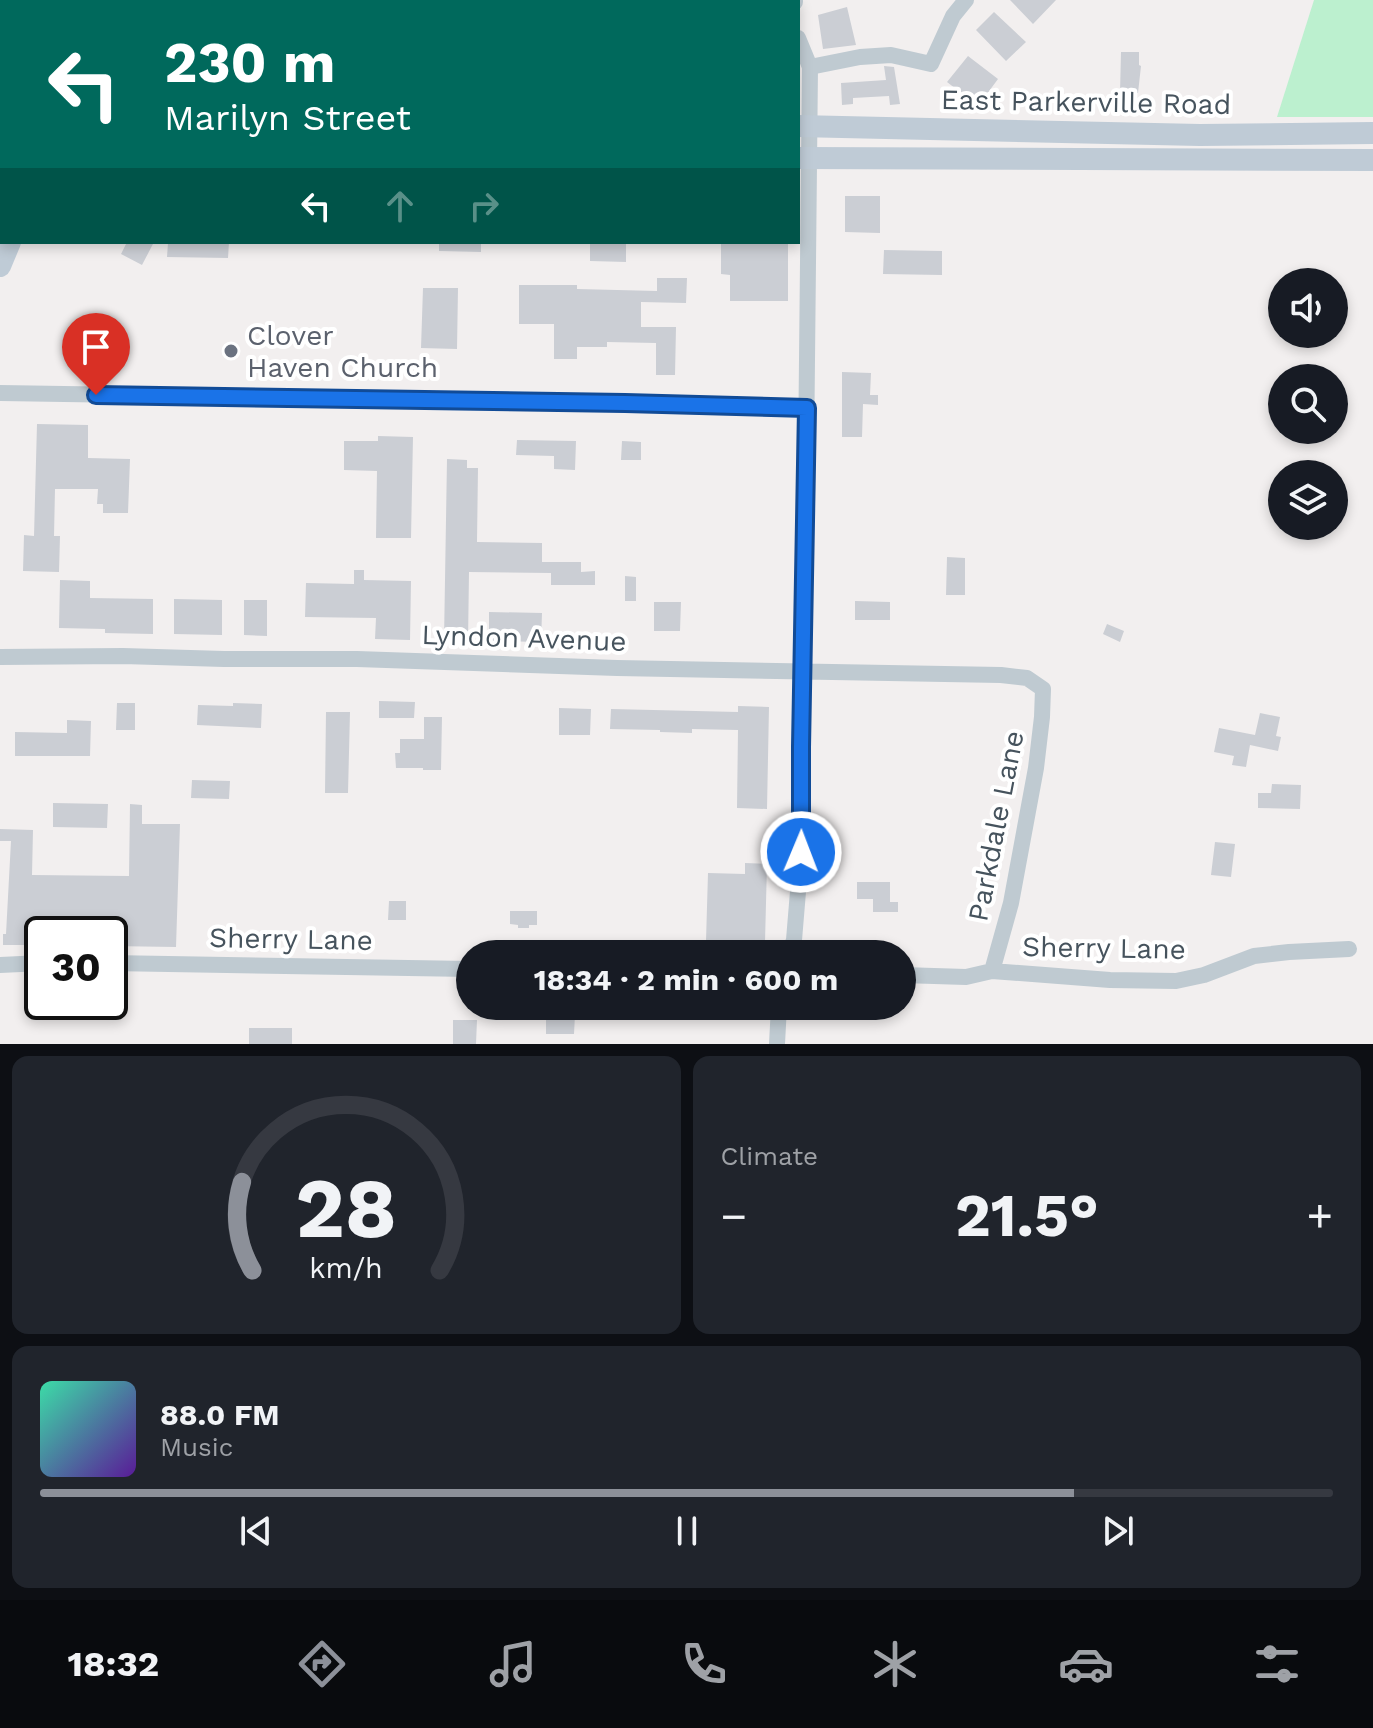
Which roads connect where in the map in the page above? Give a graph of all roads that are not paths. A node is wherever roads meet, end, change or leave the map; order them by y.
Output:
1 (966, 0) edge
2 (800, 43) edge
3 (810, 67) junction
4 (803, 126) edge
5 (1373, 133) edge
6 (803, 158) edge
7 (1373, 160) edge
8 (9, 244) edge
9 (0, 266) edge
10 (0, 393) edge
11 (807, 408) junction
12 (0, 657) edge
13 (803, 670) junction
14 (1043, 689) joint
15 (794, 940) edge
16 (1349, 949) dead end
17 (128, 963) edge
18 (24, 964) edge
19 (0, 965) edge
20 (456, 969) edge
21 (992, 971) junction
22 (916, 975) edge
23 (778, 1020) edge
24 (777, 1044) edge

1 - 3 street
2 - 3 street
3 - 4 street
4 - 5 main road, East Parkerville Road
4 - 6 street
6 - 7 main road, East Parkerville Road
6 - 11 street
8 - 9 main road
10 - 11 street
11 - 13 street
12 - 13 street, Lyndon Avenue
13 - 14 street, Lyndon Avenue
13 - 15 street
14 - 21 street, Parkdale Lane
16 - 21 street, Sherry Lane
17 - 20 street, Sherry Lane
18 - 19 street
21 - 22 street, Sherry Lane
23 - 24 street

